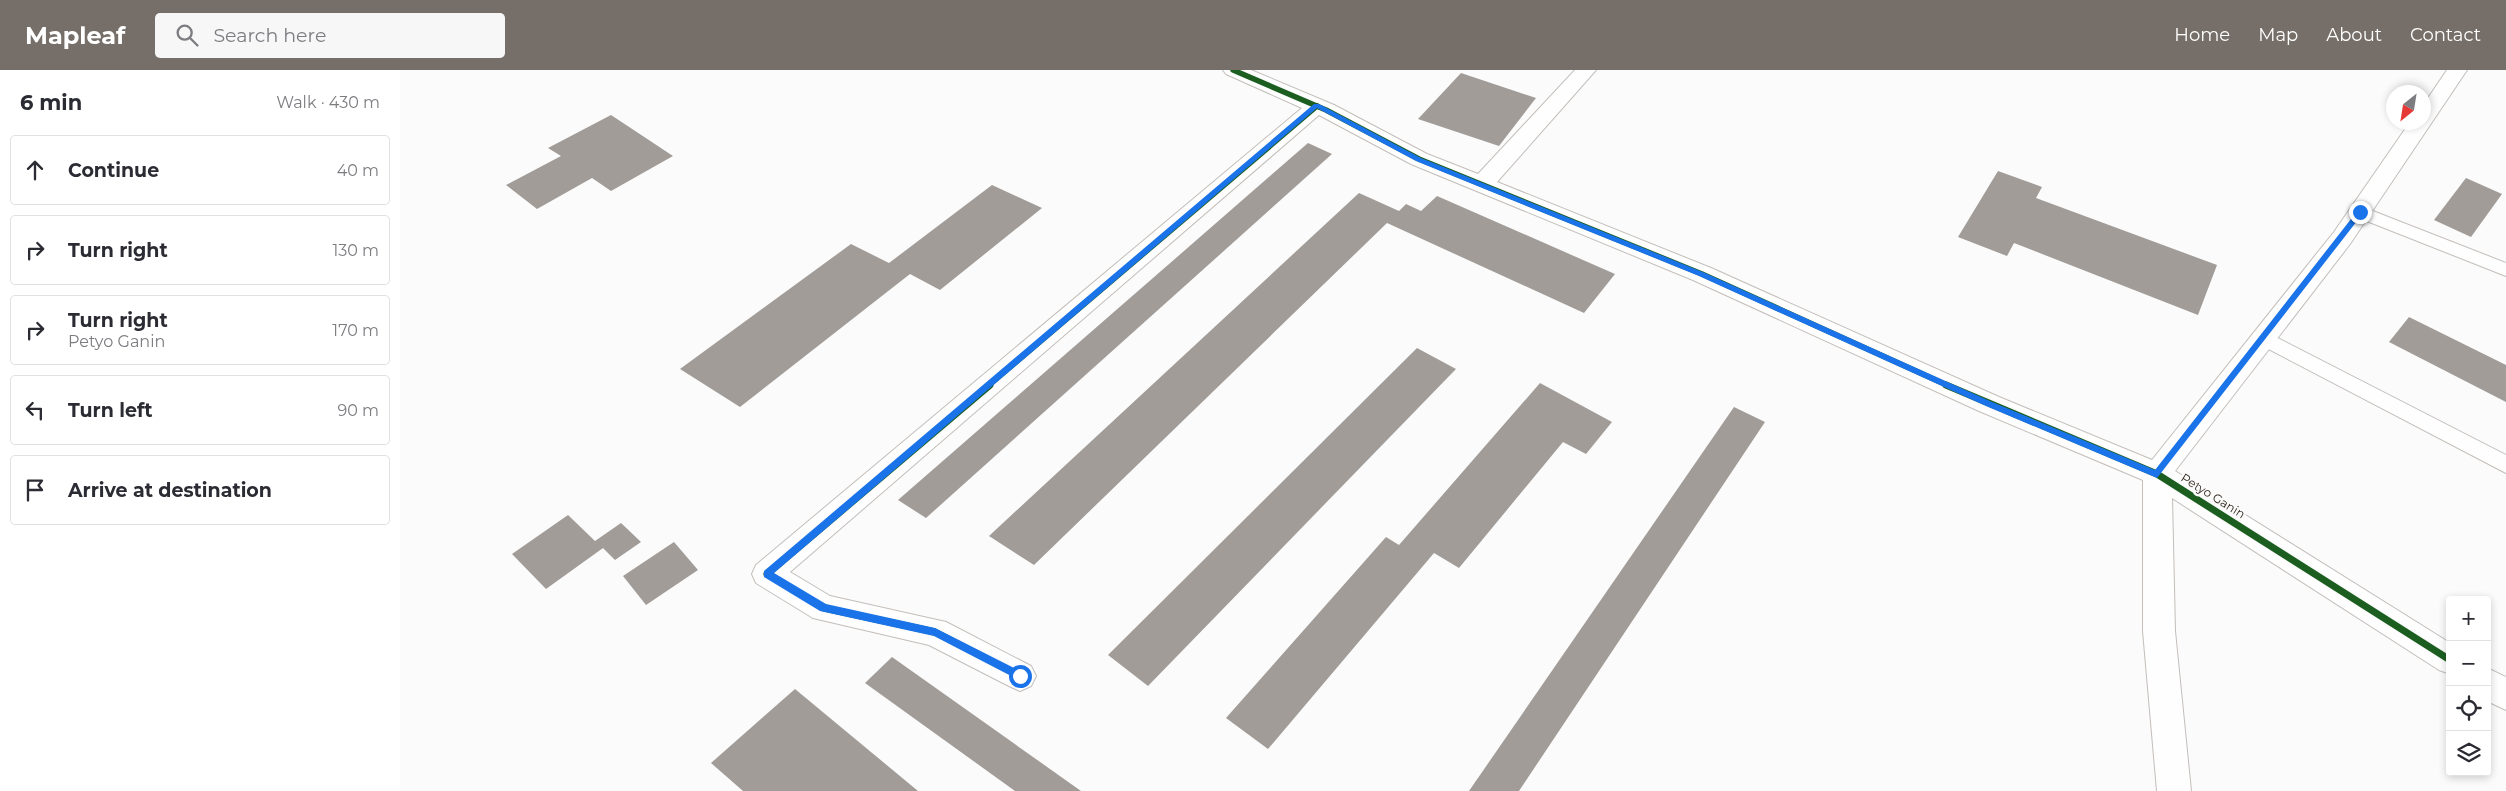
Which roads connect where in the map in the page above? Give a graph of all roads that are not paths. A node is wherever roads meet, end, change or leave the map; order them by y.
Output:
1 (1233, 70) edge
2 (1586, 70) edge
3 (2457, 70) edge
4 (1316, 106) junction
5 (2431, 109) edge
6 (2416, 130) edge
7 (1481, 185) junction
8 (2360, 212) junction
9 (2506, 270) edge
10 (2264, 338) junction
11 (2506, 465) edge
12 (2157, 474) junction
13 (2446, 657) edge
14 (1020, 676) dead end
15 (2491, 686) edge
16 (2506, 695) edge
17 (2174, 791) edge

1 - 4 street, Petyo Ganin
2 - 7 street
3 - 5 street
4 - 7 street, Petyo Ganin
4 - 14 street
6 - 8 street
7 - 12 street, Petyo Ganin
8 - 9 lane
8 - 10 street
10 - 11 lane
10 - 12 street
12 - 13 street, Petyo Ganin
12 - 17 street
15 - 16 street

